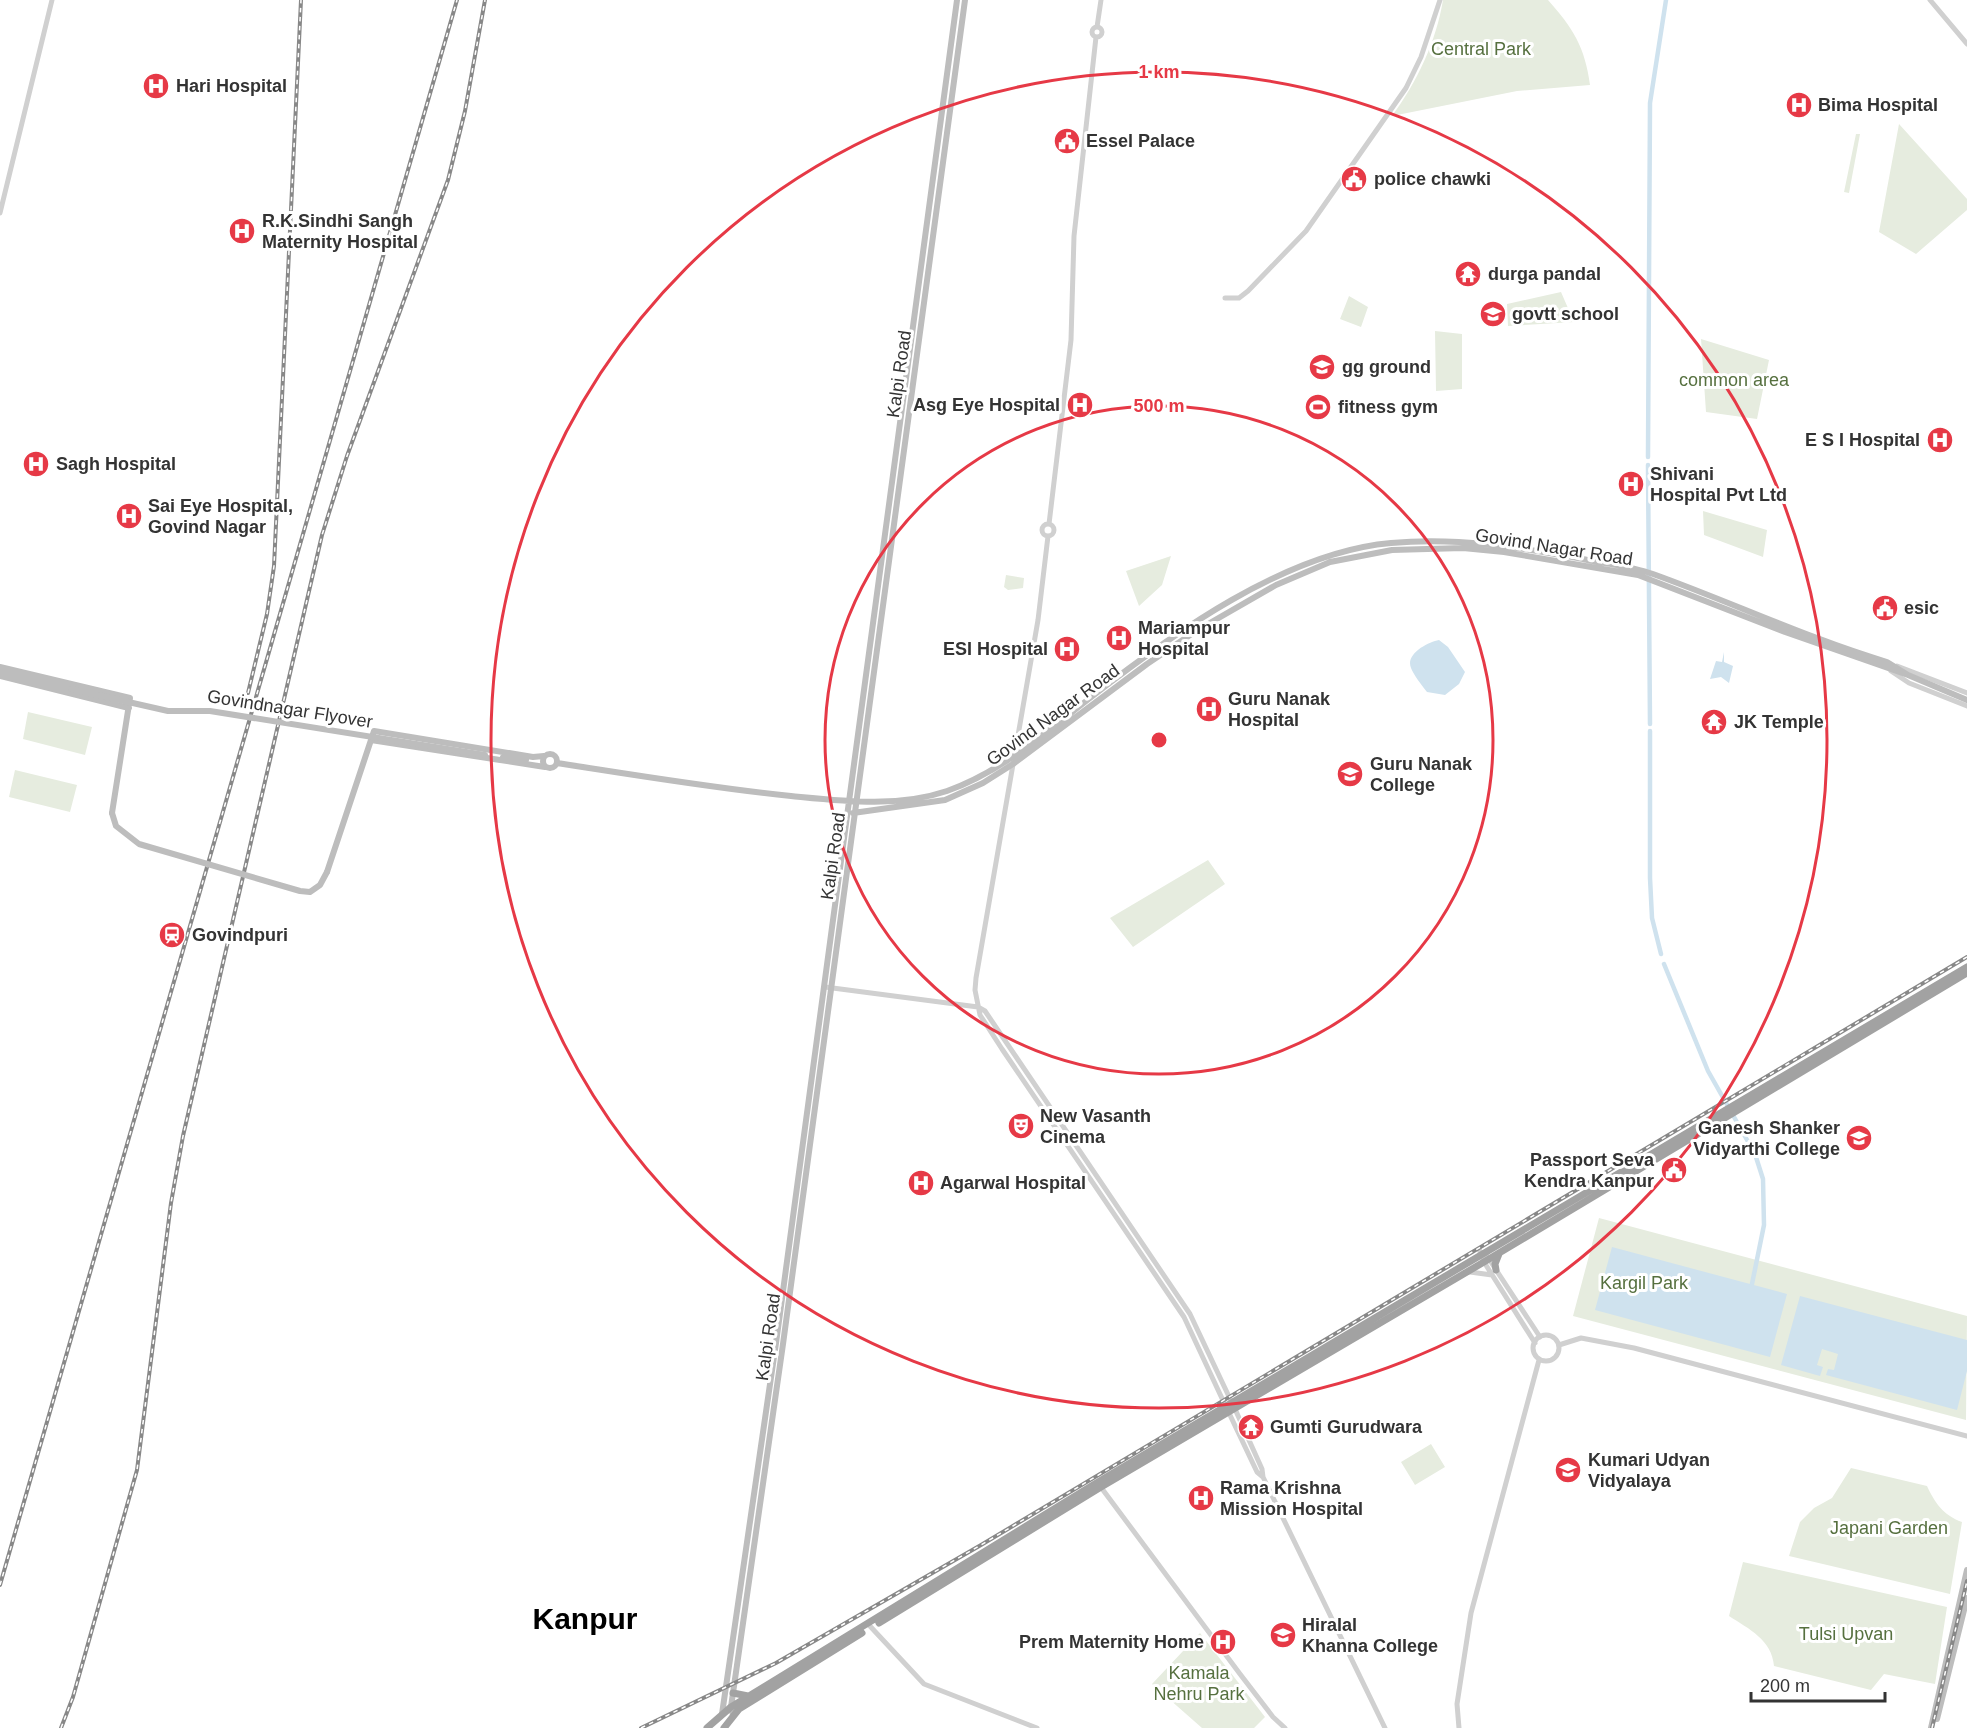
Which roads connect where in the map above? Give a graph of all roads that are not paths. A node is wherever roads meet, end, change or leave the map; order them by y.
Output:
1 (52, 0) edge
2 (957, 0) edge
3 (965, 0) edge
4 (1101, 0) edge
5 (1440, 0) edge
6 (1930, 0) edge
7 (1967, 44) edge
8 (0, 213) edge
9 (1225, 298) dead end
10 (918, 323) junction
11 (1643, 574) junction
12 (1893, 668) junction
13 (2, 673) edge
14 (1967, 693) edge
15 (1967, 700) edge
16 (1967, 706) edge
17 (129, 708) junction
18 (371, 740) junction
19 (1014, 756) junction
20 (544, 761) junction
21 (557, 763) junction
22 (1013, 764) junction
23 (852, 802) junction
24 (850, 813) junction
25 (1967, 967) edge
26 (1967, 973) edge
27 (828, 988) junction
28 (978, 1007) junction
29 (1730, 1111) junction
30 (1541, 1223) junction
31 (1501, 1251) junction
32 (1485, 1258) junction
33 (1467, 1272) junction
34 (1494, 1273) junction
35 (1354, 1334) junction
36 (1540, 1337) junction
37 (1535, 1343) junction
38 (1558, 1345) junction
39 (1539, 1359) junction
40 (1231, 1408) junction
41 (1965, 1434) edge
42 (1263, 1477) junction
43 (1100, 1484) junction
44 (1967, 1570) edge
45 (1967, 1598) edge
46 (869, 1626) junction
47 (733, 1693) junction
48 (748, 1696) junction
49 (1939, 1702) junction
50 (722, 1714) junction
51 (729, 1720) edge
52 (707, 1728) edge
53 (1037, 1728) edge
54 (1285, 1728) edge
55 (1385, 1728) edge
56 (1459, 1728) edge
57 (1933, 1728) edge

1 - 8 street
2 - 10 main road, Kalpi Road
3 - 10 main road, Kalpi Road
4 - 19 street
5 - 9 street
6 - 7 street
10 - 23 main road, Kalpi Road
11 - 12 main road
11 - 19 main road, Govind Nagar Road
11 - 22 main road, Govind Nagar Road
12 - 14 street
12 - 15 main road
12 - 16 street
13 - 17 main road
13 - 17 main road, Govindnagar Flyover
13 - 20 main road, Govindnagar Flyover, bridge
17 - 18 main road, Govindnagar Flyover, bridge
18 - 20 main road
18 - 20 main road
19 - 22 street
19 - 23 main road, Govind Nagar Road
20 - 21 main road
20 - 21 main road
21 - 23 main road, Govind Nagar Road
22 - 24 main road, Govind Nagar Road
22 - 28 street
23 - 24 main road, Kalpi Road
24 - 27 main road, Kalpi Road
25 - 29 highway
26 - 29 highway
27 - 28 street
27 - 47 main road, Kalpi Road
27 - 50 main road, Kalpi Road
28 - 40 street
29 - 30 highway
30 - 31 highway
30 - 32 highway
31 - 32 highway
31 - 34 highway
32 - 33 highway
32 - 34 street
32 - 35 highway
33 - 34 street
33 - 35 highway
34 - 36 street
34 - 37 street
35 - 40 highway
36 - 37 street
36 - 38 street
37 - 39 street
38 - 39 street
38 - 41 street
39 - 56 street
40 - 42 street
40 - 42 street
40 - 43 highway
42 - 55 street
43 - 46 highway
43 - 54 street
44 - 49 main road
45 - 49 main road
46 - 48 highway
46 - 51 highway
46 - 53 street
47 - 48 highway
47 - 51 main road, Kalpi Road
48 - 51 highway
49 - 57 main road
50 - 51 highway
50 - 52 highway

